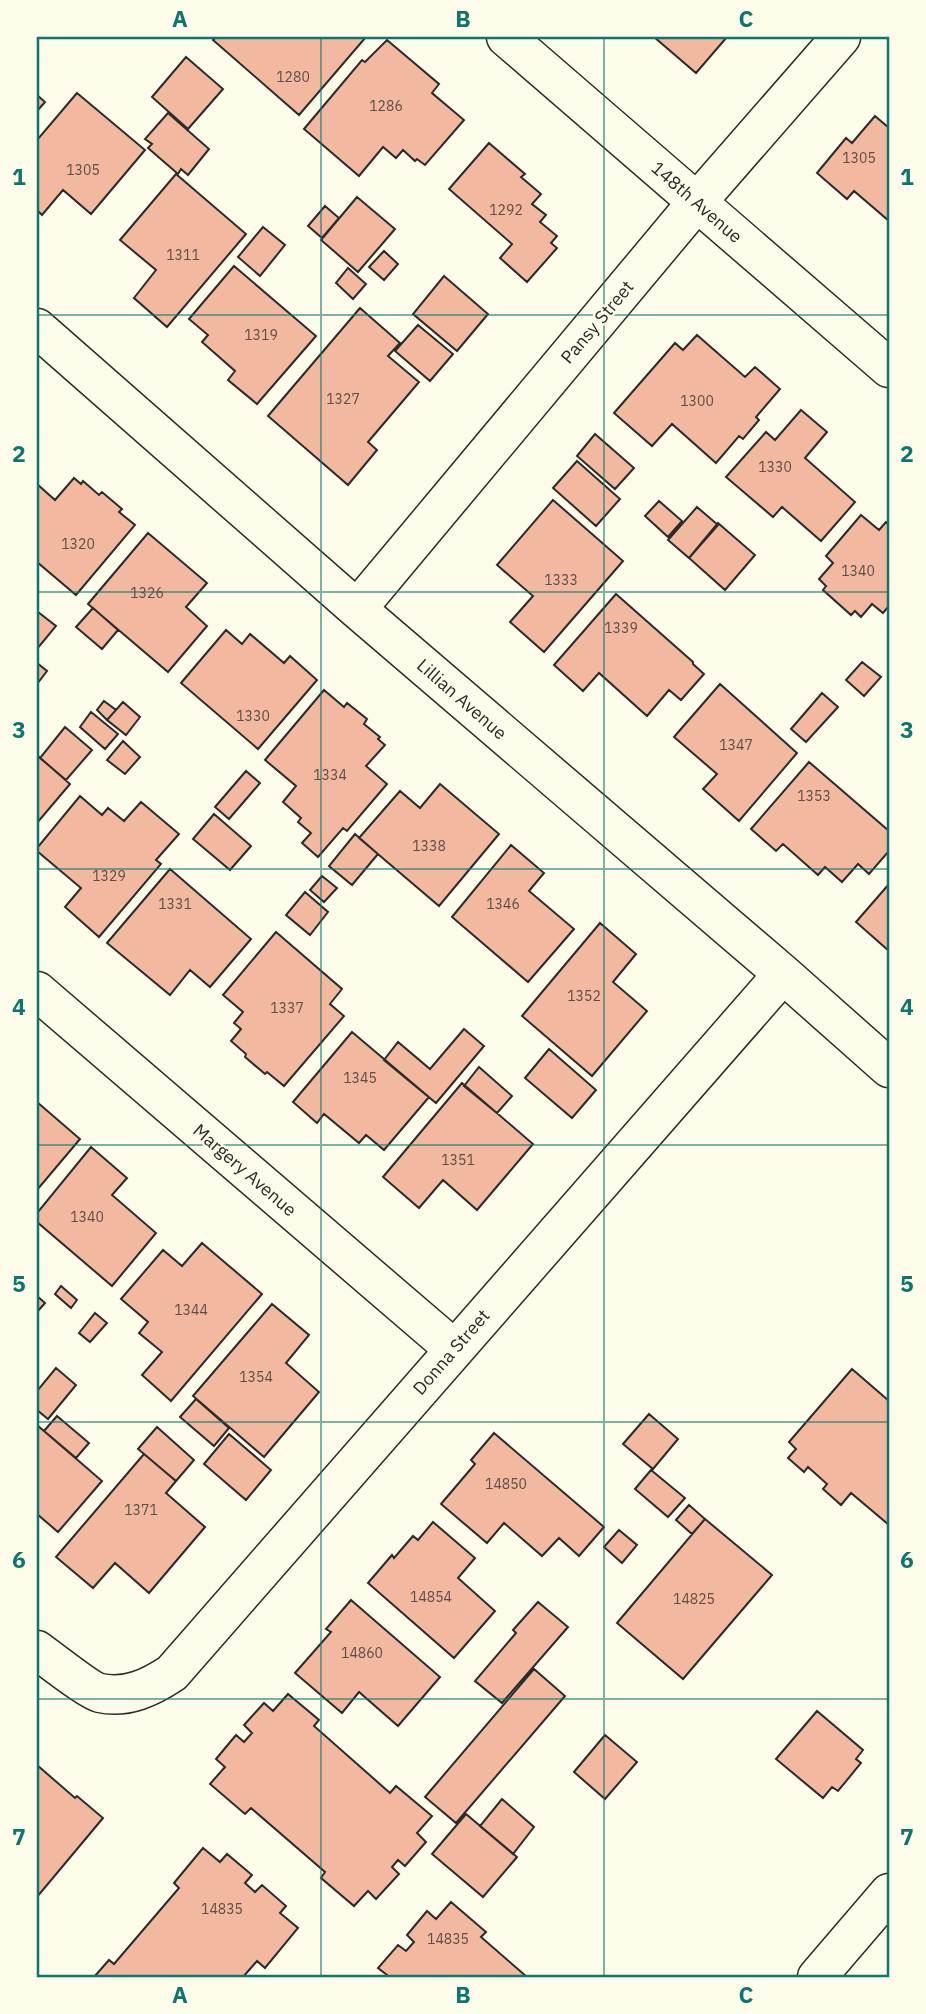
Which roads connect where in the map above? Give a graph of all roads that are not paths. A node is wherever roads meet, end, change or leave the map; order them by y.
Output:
1 (506, 37) edge
2 (841, 37) edge
3 (697, 202) junction
4 (37, 328) edge
5 (889, 368) edge
6 (357, 609) junction
7 (783, 974) junction
8 (37, 991) edge
9 (889, 1068) edge
10 (454, 1349) junction
11 (37, 1650) edge
12 (889, 1893) edge
13 (817, 1977) edge

1 - 3 street, 148th Avenue
2 - 3 street, Pansy Street
3 - 5 street, 148th Avenue
3 - 6 street, Pansy Street
4 - 6 street, Lillian Avenue
6 - 7 street, Lillian Avenue
7 - 9 street, Lillian Avenue
7 - 10 street, Donna Street
8 - 10 street, Margery Avenue
10 - 11 street, Donna Street
12 - 13 street

